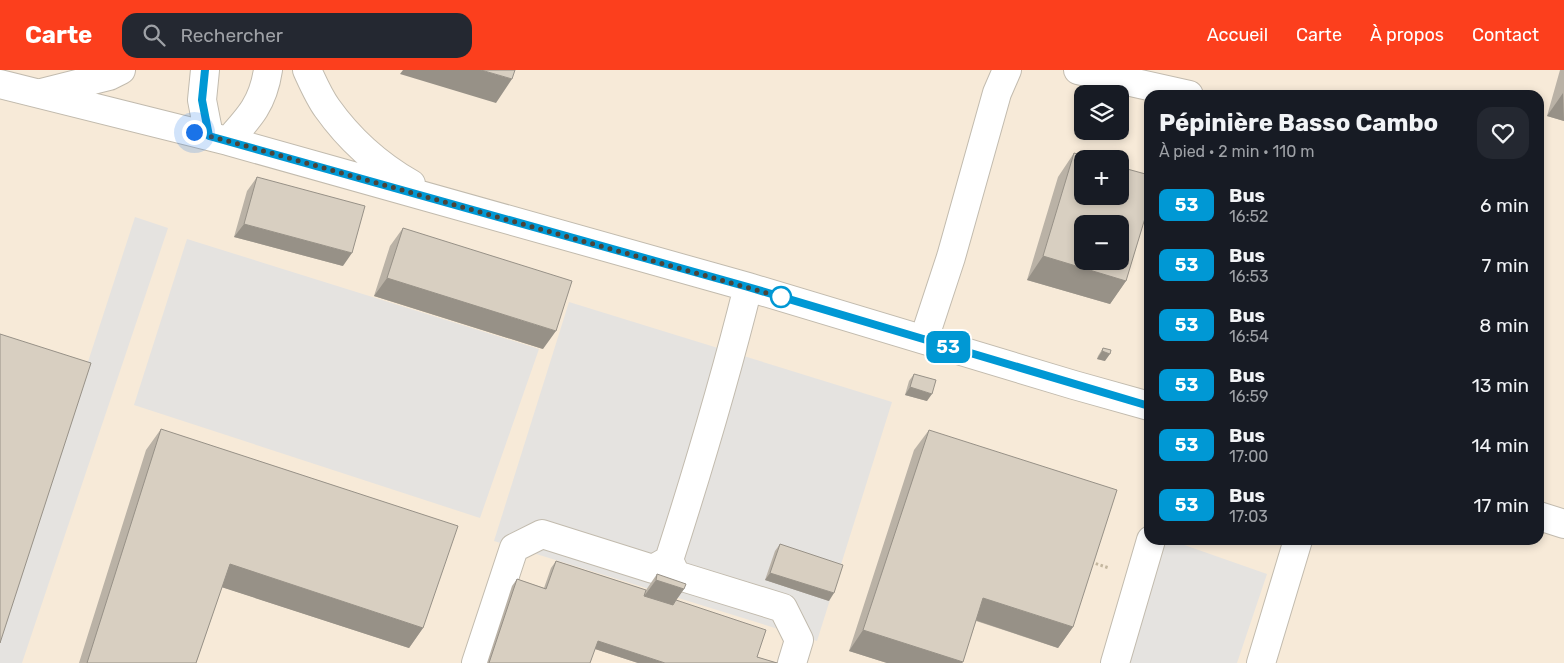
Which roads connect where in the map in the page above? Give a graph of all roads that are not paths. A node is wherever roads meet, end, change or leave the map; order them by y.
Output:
1 (121, 70) edge
2 (205, 70) edge
3 (268, 70) edge
4 (307, 70) edge
5 (1007, 70) edge
6 (1078, 70) edge
7 (0, 84) edge
8 (1167, 90) edge
9 (36, 94) junction
10 (218, 138) junction
11 (443, 201) junction
12 (748, 287) junction
13 (924, 339) junction
14 (1144, 405) edge
15 (1544, 518) edge
16 (1564, 524) edge
17 (1150, 545) edge
18 (1294, 545) edge
19 (669, 560) junction
20 (476, 663) edge
21 (792, 663) edge
22 (1115, 663) edge
23 (1261, 663) edge

1 - 9 street
2 - 10 street
3 - 10 street
4 - 11 street
5 - 13 street
6 - 8 street
7 - 9 street
9 - 10 street
10 - 11 street
11 - 12 street
12 - 13 street
12 - 19 street
13 - 14 street
15 - 16 street
17 - 22 street
18 - 23 street
19 - 20 street
19 - 21 street

